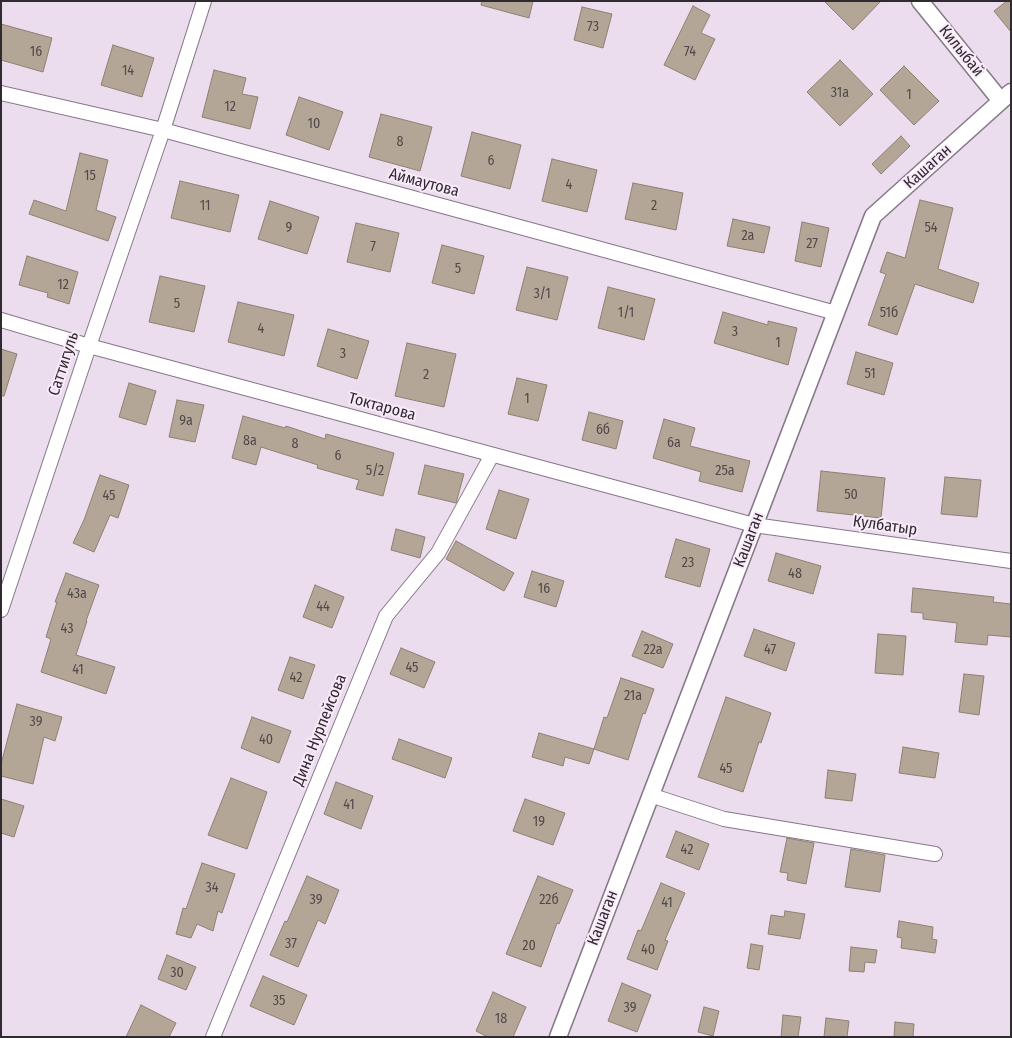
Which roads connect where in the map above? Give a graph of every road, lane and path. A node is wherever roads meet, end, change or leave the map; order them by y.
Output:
1 (204, 1) edge
2 (920, 1) edge
3 (1, 93) edge
4 (1006, 96) edge
5 (163, 130) junction
6 (836, 313) junction
7 (1, 320) edge
8 (89, 346) junction
9 (492, 455) junction
10 (754, 525) junction
11 (1011, 561) edge
12 (1, 610) edge
13 (650, 795) junction
14 (935, 854) dead end
15 (213, 1037) edge
16 (558, 1037) edge

1 - 5 street, Саттигуль
2 - 4 street, Килыбай
3 - 5 street, Аймаутова
4 - 6 street, Кашаган
5 - 6 street, Аймаутова
5 - 8 street, Саттигуль
6 - 10 street, Кашаган
7 - 8 street, Токтарова
8 - 9 street, Токтарова
8 - 12 street, Саттигуль
9 - 10 street, Токтарова
9 - 15 street, Дина Нурпейсова
10 - 11 street, Кулбатыр
10 - 13 street, Кашаган
13 - 14 street
13 - 16 street, Кашаган

